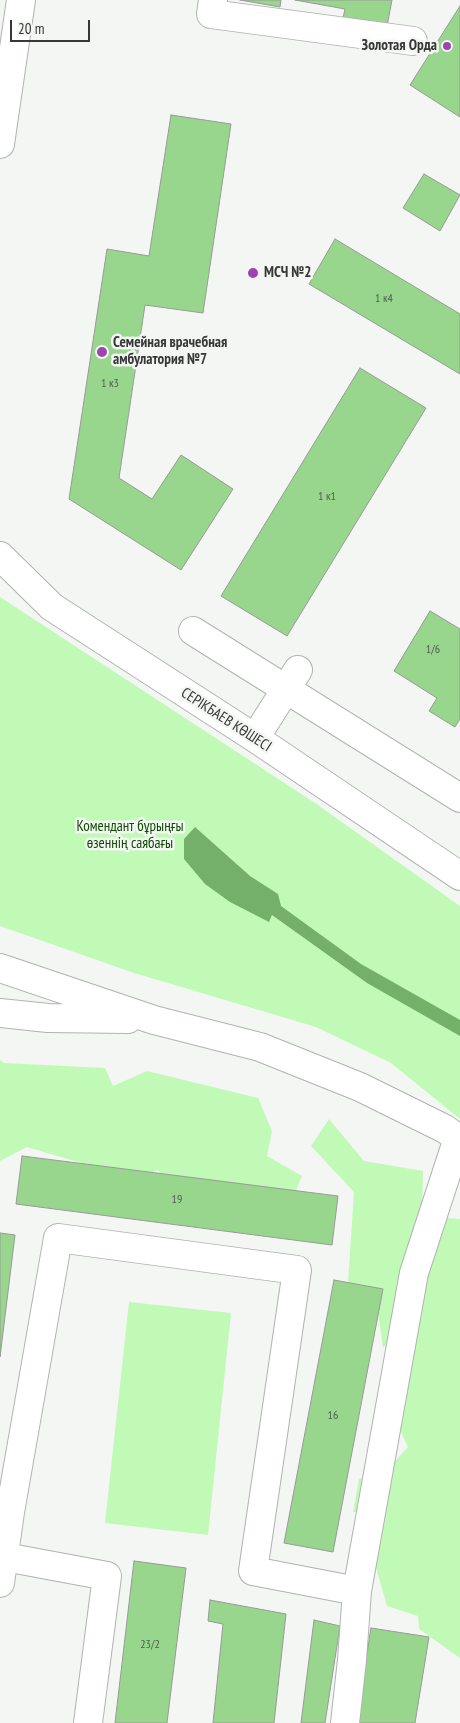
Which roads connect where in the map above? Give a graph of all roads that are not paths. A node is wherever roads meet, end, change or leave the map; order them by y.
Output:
1 (21, 0) edge
2 (213, 0) edge
3 (413, 41) dead end
4 (0, 144) edge
5 (0, 556) edge
6 (193, 631) dead end
7 (292, 680) junction
8 (256, 738) junction
9 (460, 798) edge
10 (460, 876) edge
11 (0, 968) edge
12 (0, 1013) edge
13 (154, 1020) junction
14 (459, 1139) edge
15 (5, 1511) edge
16 (5, 1557) junction
17 (0, 1583) edge
18 (357, 1591) junction
19 (88, 1723) edge
20 (345, 1723) edge

1 - 4 street
2 - 3 street
5 - 8 street, СЕРІКБАЕВ КӨШЕСІ
6 - 7 street
7 - 8 street
7 - 9 street
8 - 10 street, СЕРІКБАЕВ КӨШЕСІ
11 - 13 street
12 - 13 street
13 - 14 street
14 - 18 street
15 - 16 street
15 - 18 street
16 - 17 street
16 - 19 street
18 - 20 street

